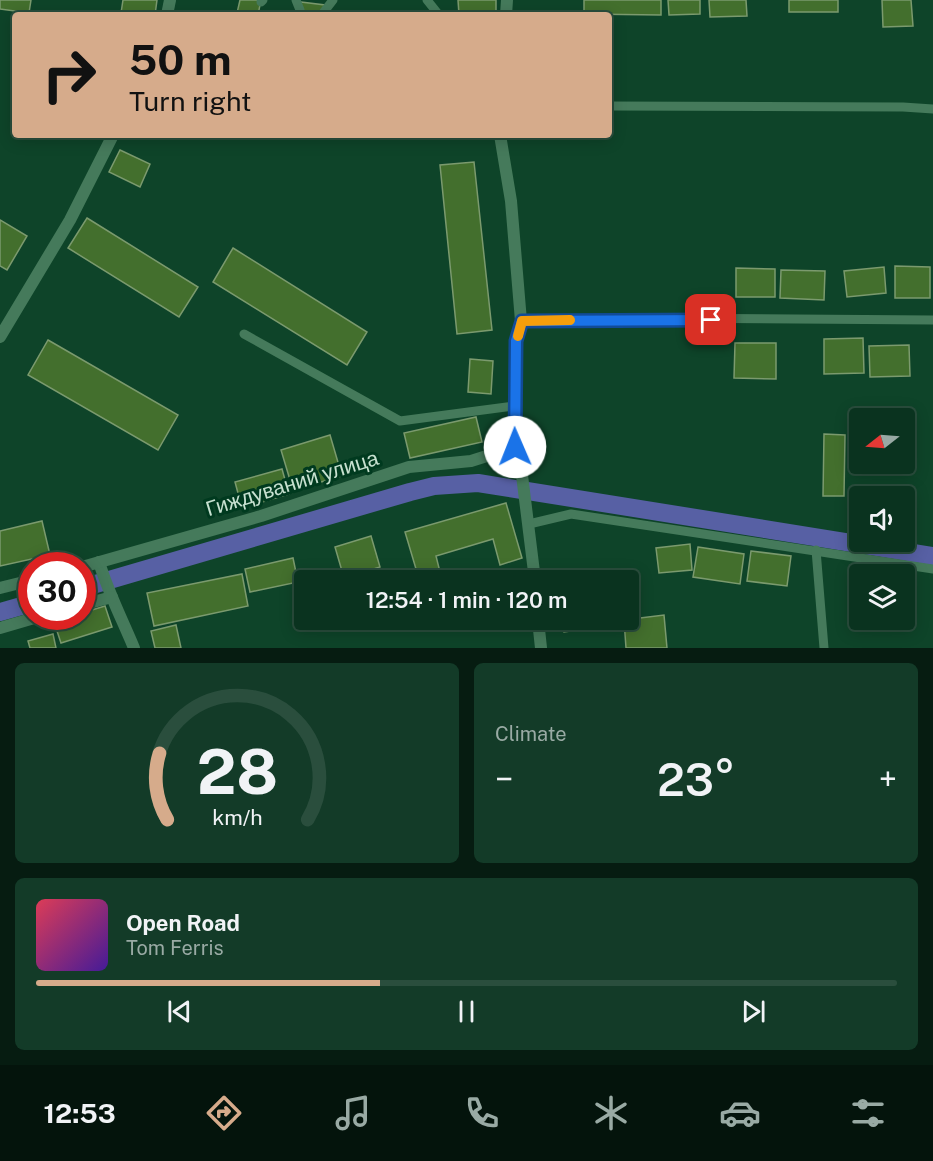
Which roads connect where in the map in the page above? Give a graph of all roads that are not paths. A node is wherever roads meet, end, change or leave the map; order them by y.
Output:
1 (296, 0) edge
2 (333, 0) edge
3 (300, 10) dead end
4 (324, 12) edge
5 (612, 106) edge
6 (933, 110) edge
7 (111, 138) edge
8 (500, 138) edge
9 (933, 320) edge
10 (522, 321) junction
11 (244, 334) dead end
12 (0, 337) edge
13 (514, 406) junction
14 (517, 449) junction
15 (529, 524) junction
16 (816, 549) junction
17 (100, 564) junction
18 (96, 565) edge
19 (933, 569) edge
20 (533, 570) edge
21 (18, 584) edge
22 (0, 588) edge
23 (109, 593) junction
24 (96, 599) edge
25 (18, 623) edge
26 (0, 628) edge
27 (539, 630) edge
28 (134, 648) edge
29 (541, 648) edge
30 (824, 648) edge

1 - 3 lane
2 - 4 lane
5 - 6 lane
7 - 12 street
8 - 10 street
9 - 10 lane
10 - 13 street
11 - 13 lane
13 - 14 street
14 - 15 street
14 - 17 street, Гиждуваний улица
15 - 16 lane
15 - 20 street
16 - 19 lane
16 - 30 lane
17 - 18 street, Гиждуваний улица
17 - 23 street
21 - 22 street
23 - 24 street
23 - 28 street
25 - 26 street
27 - 29 street

